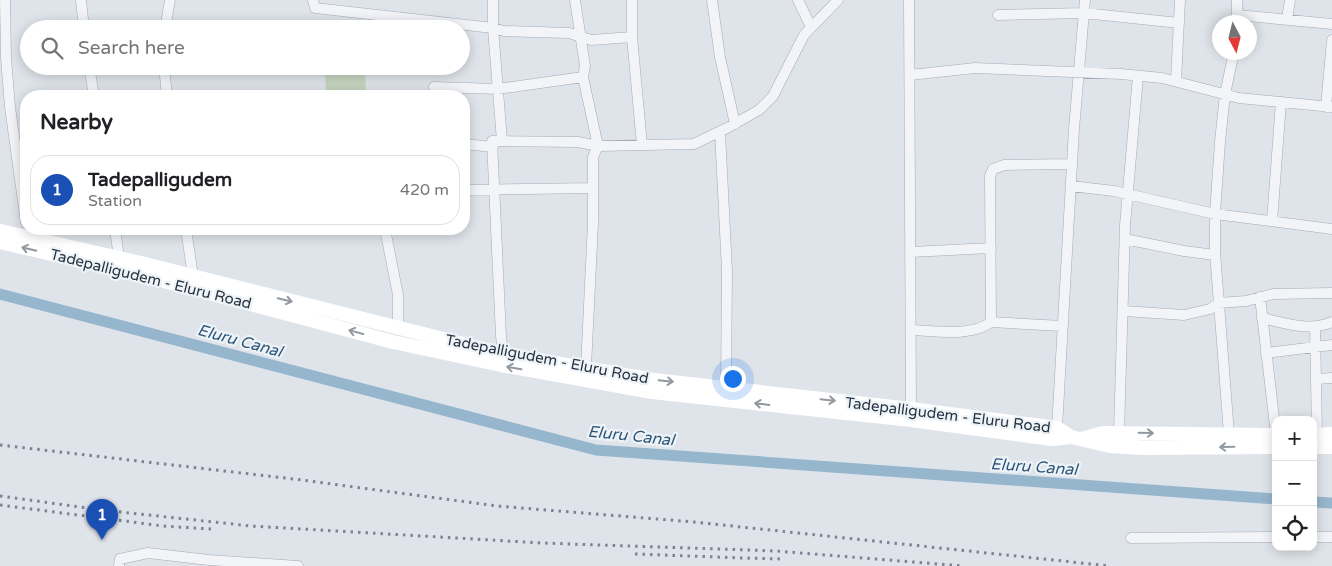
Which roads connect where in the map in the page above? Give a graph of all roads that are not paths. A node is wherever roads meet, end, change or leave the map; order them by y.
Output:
1 (5, 0) edge
2 (81, 0) edge
3 (170, 0) edge
4 (314, 0) edge
5 (493, 0) edge
6 (575, 0) edge
7 (632, 0) edge
8 (712, 0) edge
9 (798, 0) edge
10 (838, 0) edge
11 (909, 0) edge
12 (1085, 0) edge
13 (1180, 0) edge
14 (1237, 0) edge
15 (1290, 0) edge
16 (1084, 13) junction
17 (998, 15) dead end
18 (1237, 15) edge
19 (1257, 19) edge
20 (1287, 19) junction
21 (83, 20) edge
22 (166, 20) edge
23 (422, 20) edge
24 (1179, 23) junction
25 (1332, 24) edge
26 (470, 25) edge
27 (811, 27) junction
28 (493, 28) junction
29 (632, 37) junction
30 (580, 38) junction
31 (1332, 40) edge
32 (1232, 60) edge
33 (1079, 72) junction
34 (910, 74) junction
35 (90, 75) edge
36 (165, 75) edge
37 (1138, 76) junction
38 (583, 77) junction
39 (1176, 81) junction
40 (434, 87) dead end
41 (498, 88) junction
42 (93, 90) edge
43 (166, 90) edge
44 (1226, 94) junction
45 (1281, 102) junction
46 (1329, 107) edge
47 (735, 124) junction
48 (720, 132) junction
49 (470, 144) edge
50 (497, 144) junction
51 (642, 145) junction
52 (598, 146) junction
53 (1072, 164) junction
54 (20, 180) edge
55 (1071, 186) junction
56 (593, 188) junction
57 (495, 189) junction
58 (470, 190) edge
59 (1127, 194) junction
60 (1215, 214) junction
61 (1272, 221) junction
62 (1332, 229) edge
63 (0, 230) edge
64 (20, 230) edge
65 (43, 235) edge
66 (116, 235) edge
67 (187, 235) edge
68 (386, 235) edge
69 (1125, 239) junction
70 (0, 242) edge
71 (991, 248) junction
72 (911, 252) junction
73 (1215, 255) junction
74 (119, 258) junction
75 (193, 276) junction
76 (1332, 293) edge
77 (1260, 297) junction
78 (1219, 303) junction
79 (1124, 311) junction
80 (1262, 318) junction
81 (991, 322) junction
82 (1332, 322) edge
83 (1062, 326) junction
84 (1316, 327) junction
85 (398, 328) junction
86 (912, 330) junction
87 (1332, 345) edge
88 (1316, 346) junction
89 (503, 354) junction
90 (1266, 354) junction
91 (586, 367) junction
92 (1332, 378) edge
93 (1317, 379) junction
94 (726, 387) junction
95 (911, 409) junction
96 (1274, 416) edge
97 (1316, 416) edge
98 (1057, 428) junction
99 (1119, 433) junction
100 (1229, 434) junction
101 (1332, 434) edge
102 (1272, 435) edge
103 (1317, 438) edge
104 (1081, 440) junction
105 (1317, 440) edge
106 (1272, 447) edge
107 (1332, 447) edge
108 (1272, 537) edge
109 (1317, 537) edge
110 (1332, 537) edge
111 (1131, 538) dead end
112 (193, 562) edge
113 (119, 566) edge
114 (298, 566) edge

1 - 54 street
2 - 21 street
3 - 22 street
4 - 23 street
5 - 28 street
6 - 30 street
7 - 29 street
8 - 47 street
9 - 27 street
10 - 27 street
11 - 34 street
12 - 16 street
13 - 24 street
14 - 18 street
15 - 20 street
16 - 17 street
16 - 24 street
16 - 33 street
19 - 20 street
20 - 25 street
24 - 39 street
26 - 28 street
27 - 47 street
28 - 30 street
28 - 41 street
29 - 30 street
29 - 51 street
30 - 38 street
31 - 46 street
32 - 44 street
33 - 34 street
33 - 37 street
33 - 53 street
34 - 72 street
35 - 42 street
36 - 43 street
37 - 39 street
37 - 59 street
38 - 41 street
38 - 52 street
39 - 44 street
40 - 41 street
41 - 50 street
44 - 45 street
44 - 60 street
45 - 46 street
45 - 61 street
47 - 48 street
48 - 51 street
48 - 94 street
49 - 50 street
50 - 52 street
50 - 57 street
51 - 52 street
52 - 56 street
53 - 55 street
53 - 71 street
55 - 59 street
55 - 83 street
56 - 57 street
56 - 91 street
57 - 58 street
57 - 89 street
59 - 60 street
59 - 69 street
60 - 61 street
60 - 73 street
61 - 62 street
63 - 64 main road, Tadepalligudem - Eluru Road
65 - 74 main road, Tadepalligudem - Eluru Road
66 - 74 street
67 - 75 street
68 - 85 street
69 - 73 street
69 - 79 street
104 -> 70 main road, Tadepalligudem - Eluru Road
71 - 72 street
71 - 81 street
72 - 86 street
73 - 78 street
74 - 75 main road, Tadepalligudem - Eluru Road
75 -> 85 main road, Tadepalligudem - Eluru Road
76 - 77 street
77 - 78 street
77 - 80 street
78 - 79 street
78 - 100 street
79 - 99 street
80 - 84 street
80 - 90 street
81 - 83 street
81 - 86 street
82 - 84 street
83 - 98 street
84 - 88 street
85 - 89 main road, Tadepalligudem - Eluru Road
86 - 95 street
87 - 88 street
88 - 90 street
88 - 93 street
89 - 91 main road, Tadepalligudem - Eluru Road
90 - 96 street
91 -> 94 main road, Tadepalligudem - Eluru Road
92 - 93 street
93 - 97 street
94 -> 95 main road, Tadepalligudem - Eluru Road
95 - 98 main road, Tadepalligudem - Eluru Road
98 - 104 main road, Tadepalligudem - Eluru Road
99 -> 100 main road, Tadepalligudem - Eluru Road
99 - 104 main road, Tadepalligudem - Eluru Road
100 - 102 main road, Tadepalligudem - Eluru Road
101 - 103 main road
106 -> 104 main road, Tadepalligudem - Eluru Road
105 - 107 main road
108 - 111 street
109 - 110 street
112 - 113 street
112 - 114 street

